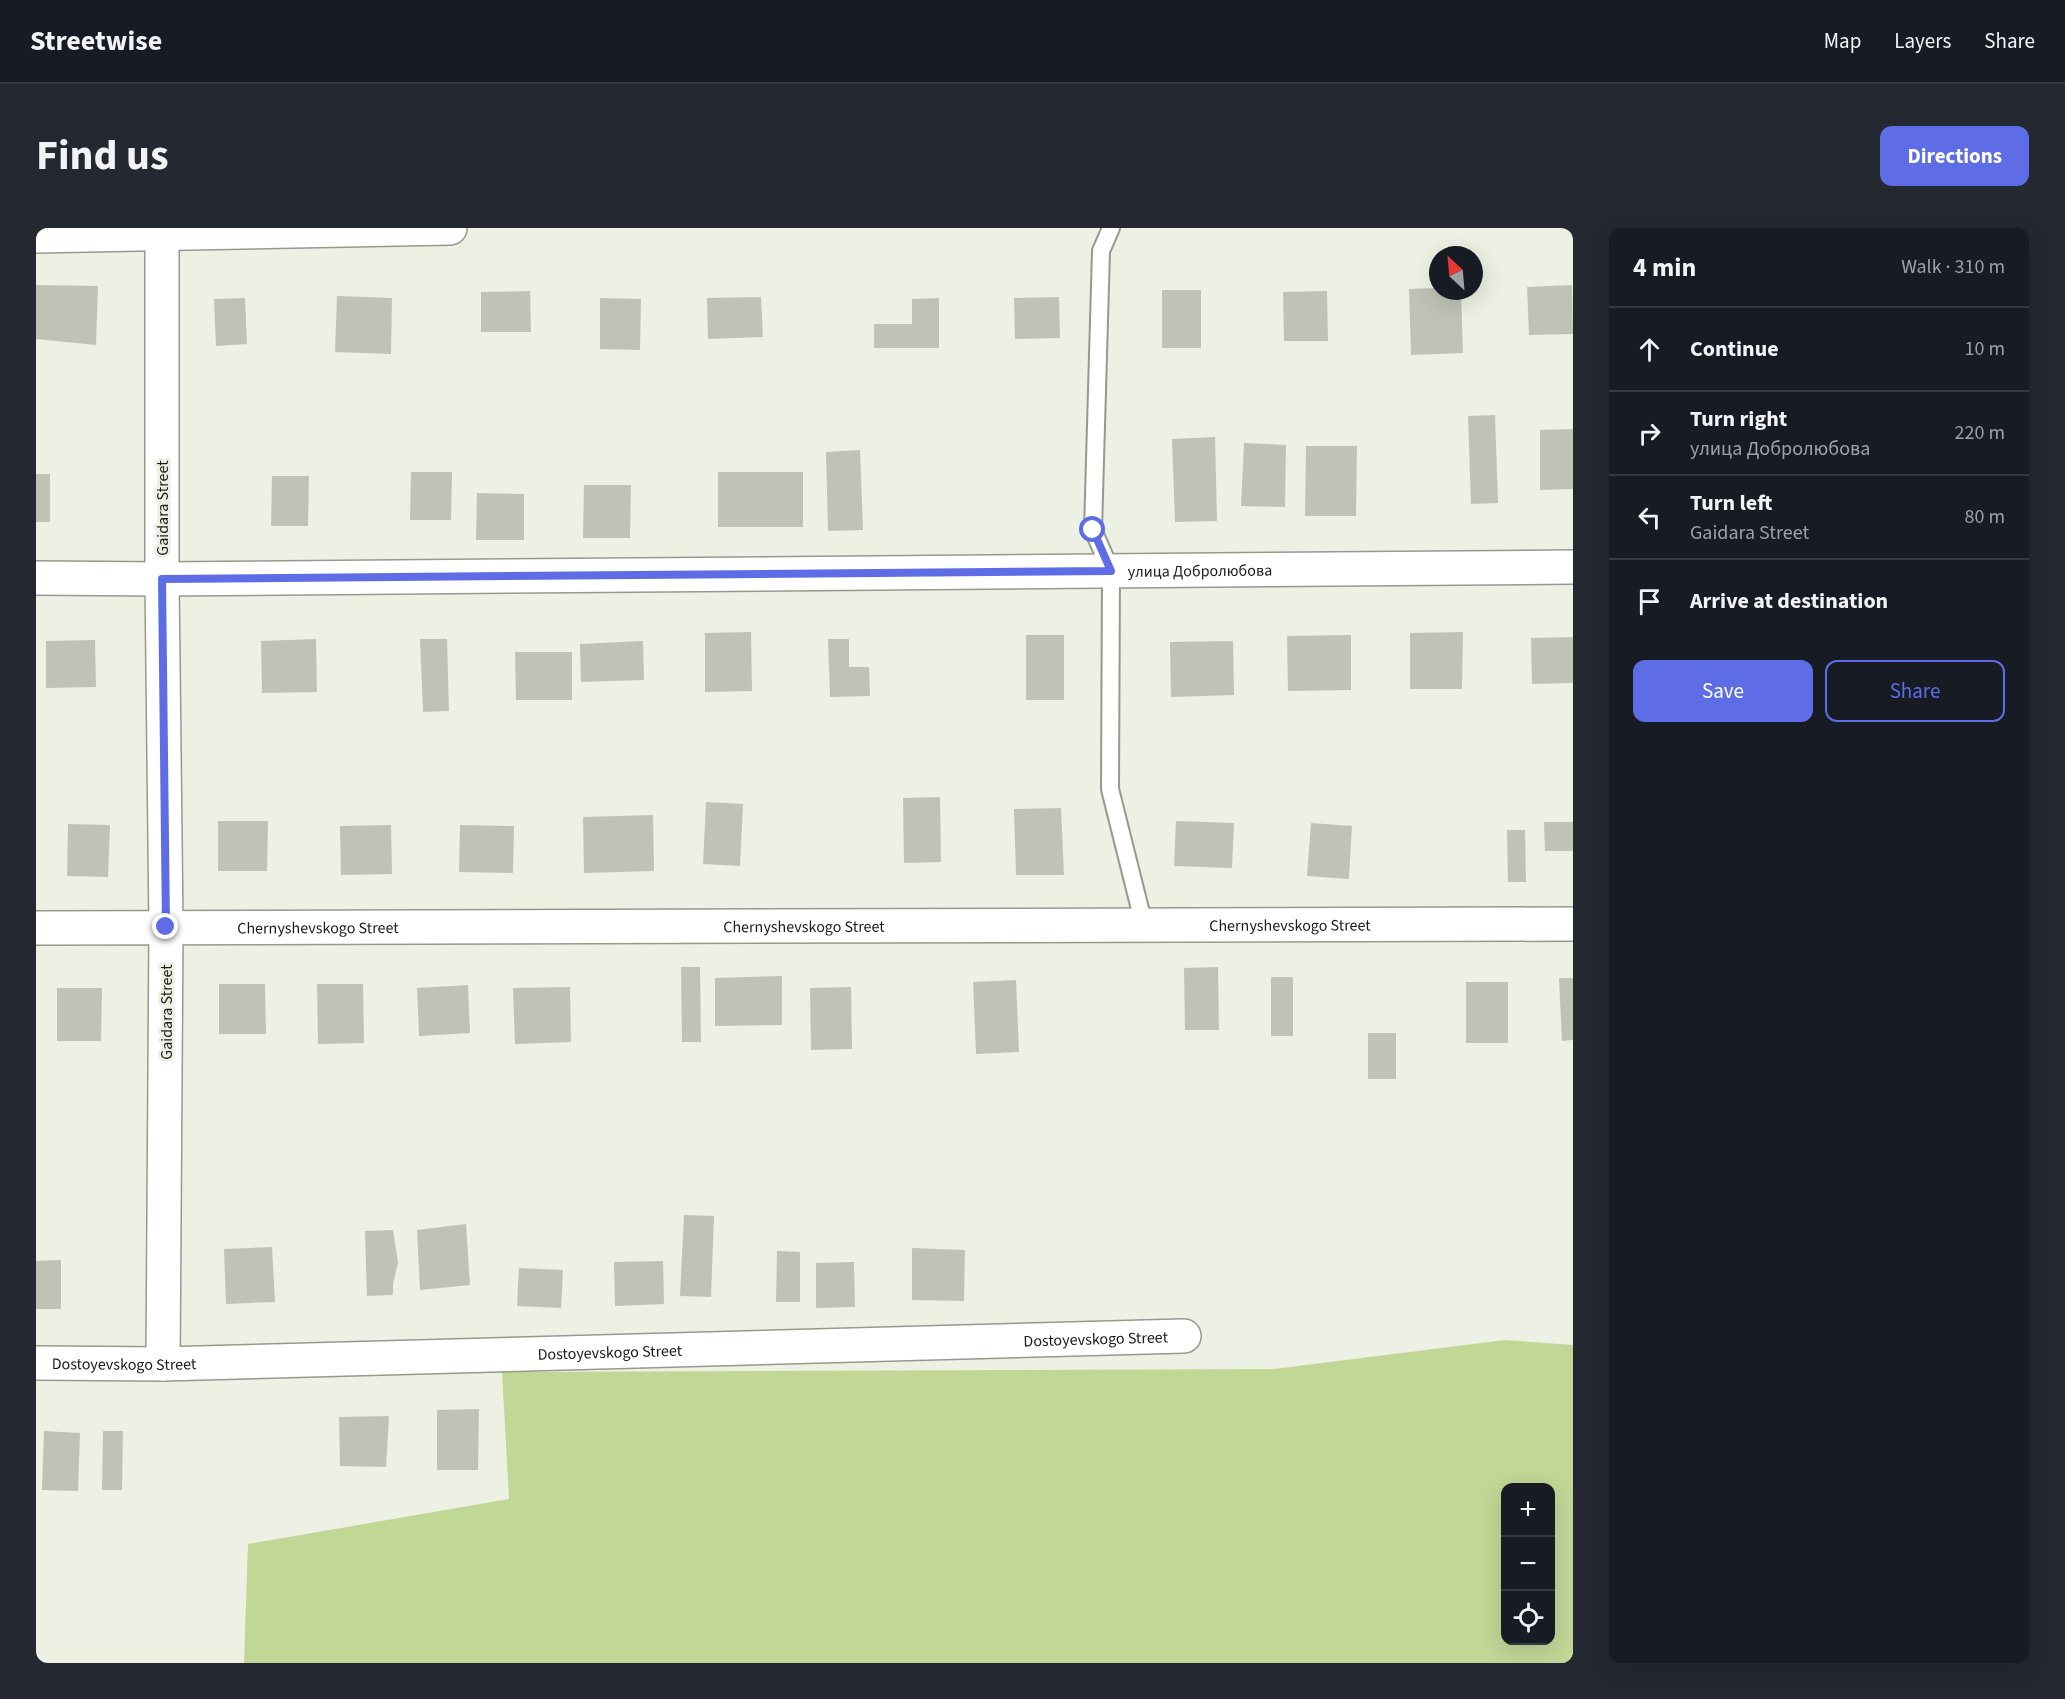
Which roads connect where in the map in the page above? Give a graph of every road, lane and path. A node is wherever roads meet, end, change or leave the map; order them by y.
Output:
1 (450, 228) edge
2 (1111, 228) edge
3 (162, 231) edge
4 (36, 236) edge
5 (1573, 567) edge
6 (1111, 571) junction
7 (36, 578) edge
8 (162, 579) junction
9 (1573, 924) edge
10 (1144, 925) junction
11 (166, 927) junction
12 (36, 928) edge
13 (1185, 1336) dead end
14 (36, 1363) edge
15 (163, 1364) junction

1 - 3 street
2 - 6 lane
3 - 4 street
3 - 8 street, Gaidara Street
5 - 6 street, улица Добролюбова
6 - 8 street, улица Добролюбова
6 - 10 lane
7 - 8 street, улица Добролюбова
8 - 11 street, Gaidara Street
9 - 10 street, Chernyshevskogo Street
10 - 11 street, Chernyshevskogo Street
11 - 12 street, Chernyshevskogo Street
11 - 15 street, Gaidara Street
13 - 15 street, Dostoyevskogo Street
14 - 15 street, Dostoyevskogo Street

